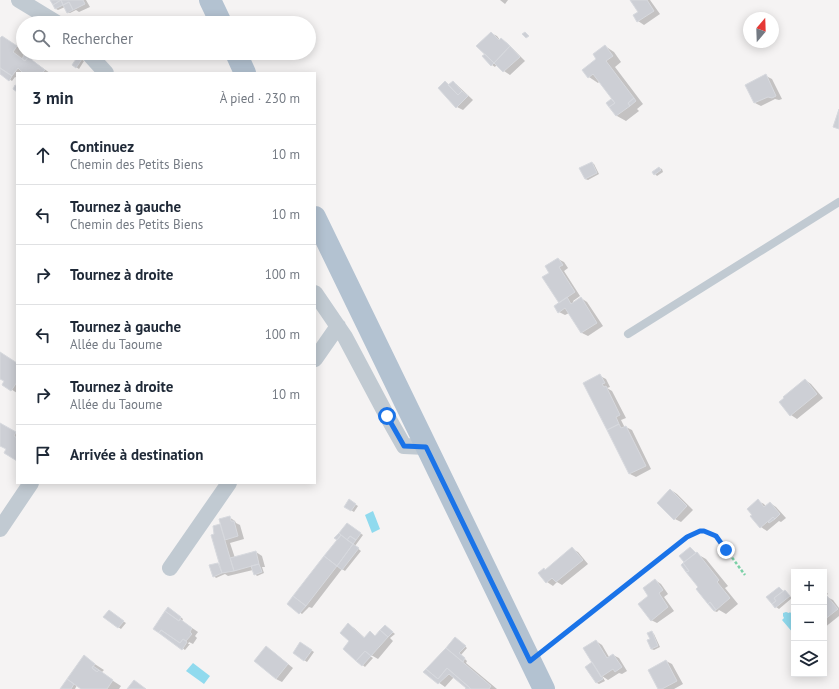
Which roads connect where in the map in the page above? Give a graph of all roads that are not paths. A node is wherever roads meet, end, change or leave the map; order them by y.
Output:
1 (19, 0) edge
2 (210, 0) edge
3 (46, 16) edge
4 (218, 16) edge
5 (94, 60) edge
6 (239, 60) edge
7 (105, 72) edge
8 (245, 72) edge
9 (839, 202) edge
10 (316, 219) edge
11 (316, 294) edge
12 (338, 326) junction
13 (628, 334) dead end
14 (316, 358) edge
15 (426, 447) junction
16 (30, 484) edge
17 (228, 484) edge
18 (0, 529) edge
19 (170, 568) dead end
20 (544, 689) edge

1 - 3 street
2 - 4 main road
5 - 7 street
6 - 8 main road
9 - 13 lane
10 - 15 main road
11 - 12 street
12 - 14 street
12 - 15 street
15 - 20 main road
16 - 18 street
17 - 19 street

